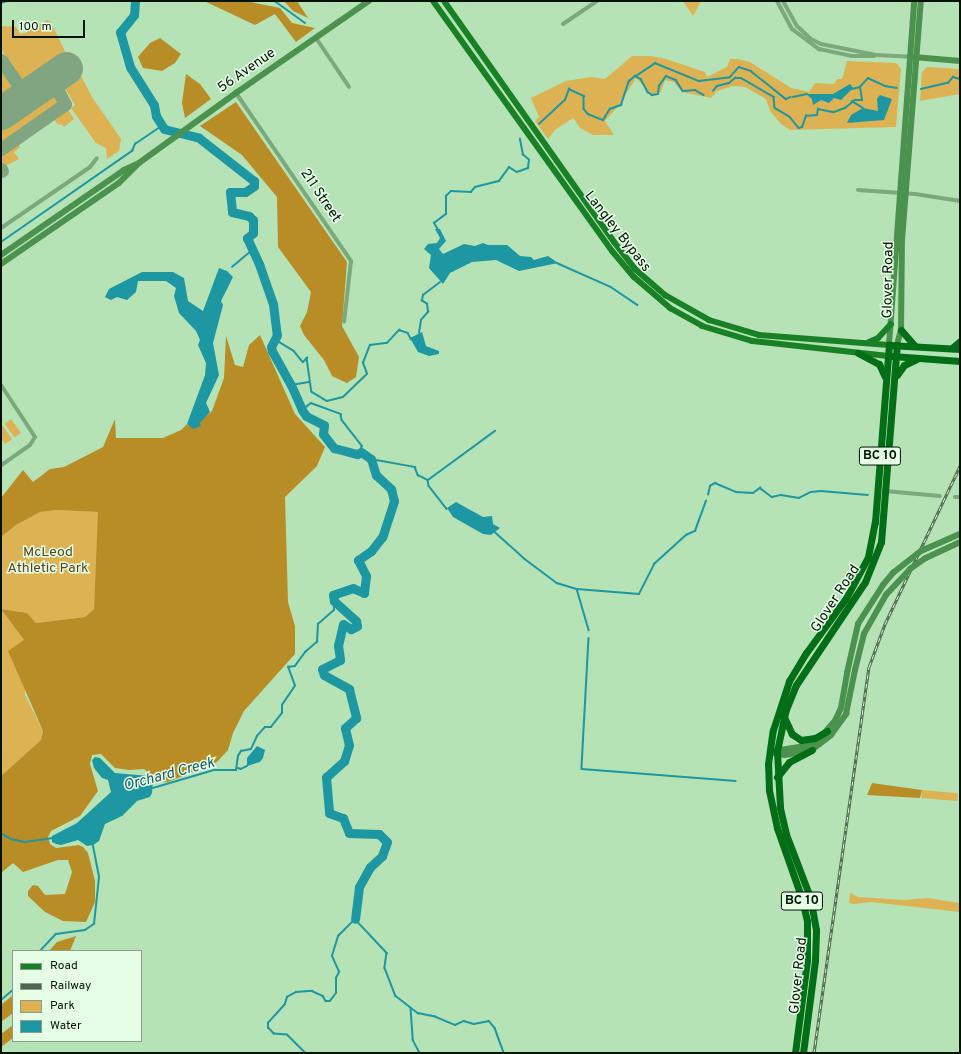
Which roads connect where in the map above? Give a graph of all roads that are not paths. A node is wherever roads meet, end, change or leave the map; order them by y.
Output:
1 (369, 1) edge
2 (432, 1) edge
3 (444, 1) edge
4 (597, 1) edge
5 (777, 1) edge
6 (783, 1) edge
7 (914, 1) edge
8 (921, 1) edge
9 (563, 24) dead end
10 (316, 38) junction
11 (876, 55) junction
12 (910, 57) junction
13 (916, 57) junction
14 (960, 61) edge
15 (348, 86) dead end
16 (236, 93) junction
17 (97, 158) dead end
18 (139, 163) junction
19 (858, 190) dead end
20 (899, 193) junction
21 (906, 193) junction
22 (960, 201) edge
23 (70, 207) junction
24 (71, 216) junction
25 (1, 228) edge
26 (1, 255) edge
27 (1, 264) edge
28 (344, 322) dead end
29 (891, 324) junction
30 (900, 330) junction
31 (960, 341) edge
32 (866, 342) junction
33 (889, 345) junction
34 (897, 345) junction
35 (915, 346) junction
36 (956, 349) edge
37 (858, 353) junction
38 (888, 356) junction
39 (896, 356) junction
40 (920, 358) junction
41 (960, 361) edge
42 (886, 379) junction
43 (895, 381) junction
44 (1, 386) edge
45 (1, 465) edge
46 (885, 491) junction
47 (940, 496) dead end
48 (960, 534) edge
49 (960, 542) edge
50 (784, 717) junction
51 (826, 731) junction
52 (812, 750) junction
53 (774, 753) junction
54 (777, 777) junction
55 (795, 1053) edge
56 (803, 1053) edge

1 - 10 main road, 56 Avenue
2 - 37 main road, Langley Bypass
3 - 32 main road, Langley Bypass
4 - 9 street
5 - 11 street
6 - 11 street
7 - 12 main road, Glover Road
8 - 13 main road, Glover Road
10 - 15 street
10 - 16 main road, 56 Avenue
11 - 12 street
12 - 13 main road
12 - 20 main road, Glover Road
13 - 14 main road
13 - 21 main road, Glover Road
16 - 18 main road, 56 Avenue
16 - 28 street, 211 Street
17 - 25 street
18 - 23 main road, 56 Avenue
18 - 24 main road, 56 Avenue
19 - 20 street
20 - 21 street
20 - 29 main road, Glover Road
21 - 22 street
21 - 30 main road, Glover Road
23 - 24 main road
23 - 26 main road, 56 Avenue
24 - 27 main road, 56 Avenue
29 - 32 main road
29 - 33 main road, Glover Road
30 - 34 main road, Glover Road
30 - 35 highway
31 - 36 highway
32 - 33 main road, Langley Bypass
33 - 34 highway, Langley Bypass
33 - 38 highway, Glover Road / BC 10
34 - 35 highway, Langley Bypass
34 - 39 highway, Glover Road
35 - 36 highway, Langley Bypass
37 - 38 main road, Langley Bypass
37 - 42 highway
38 - 39 highway, Langley Bypass
38 - 42 highway, Glover Road / BC 10
39 - 40 highway, Langley Bypass
39 - 43 highway, Glover Road / BC 10
40 - 41 highway, Langley Bypass
40 - 43 highway
42 - 53 highway, Glover Road / BC 10
43 - 46 highway, Glover Road / BC 10
44 - 45 street
46 - 47 street
46 - 50 highway, Glover Road / BC 10
48 - 51 main road, bridge
49 - 52 main road, bridge
50 - 51 highway
50 - 53 highway, Glover Road / BC 10
51 - 53 main road
52 - 53 main road
52 - 54 highway
53 - 54 highway, Glover Road / BC 10
53 - 55 highway, Glover Road / BC 10
54 - 56 highway, Glover Road / BC 10

